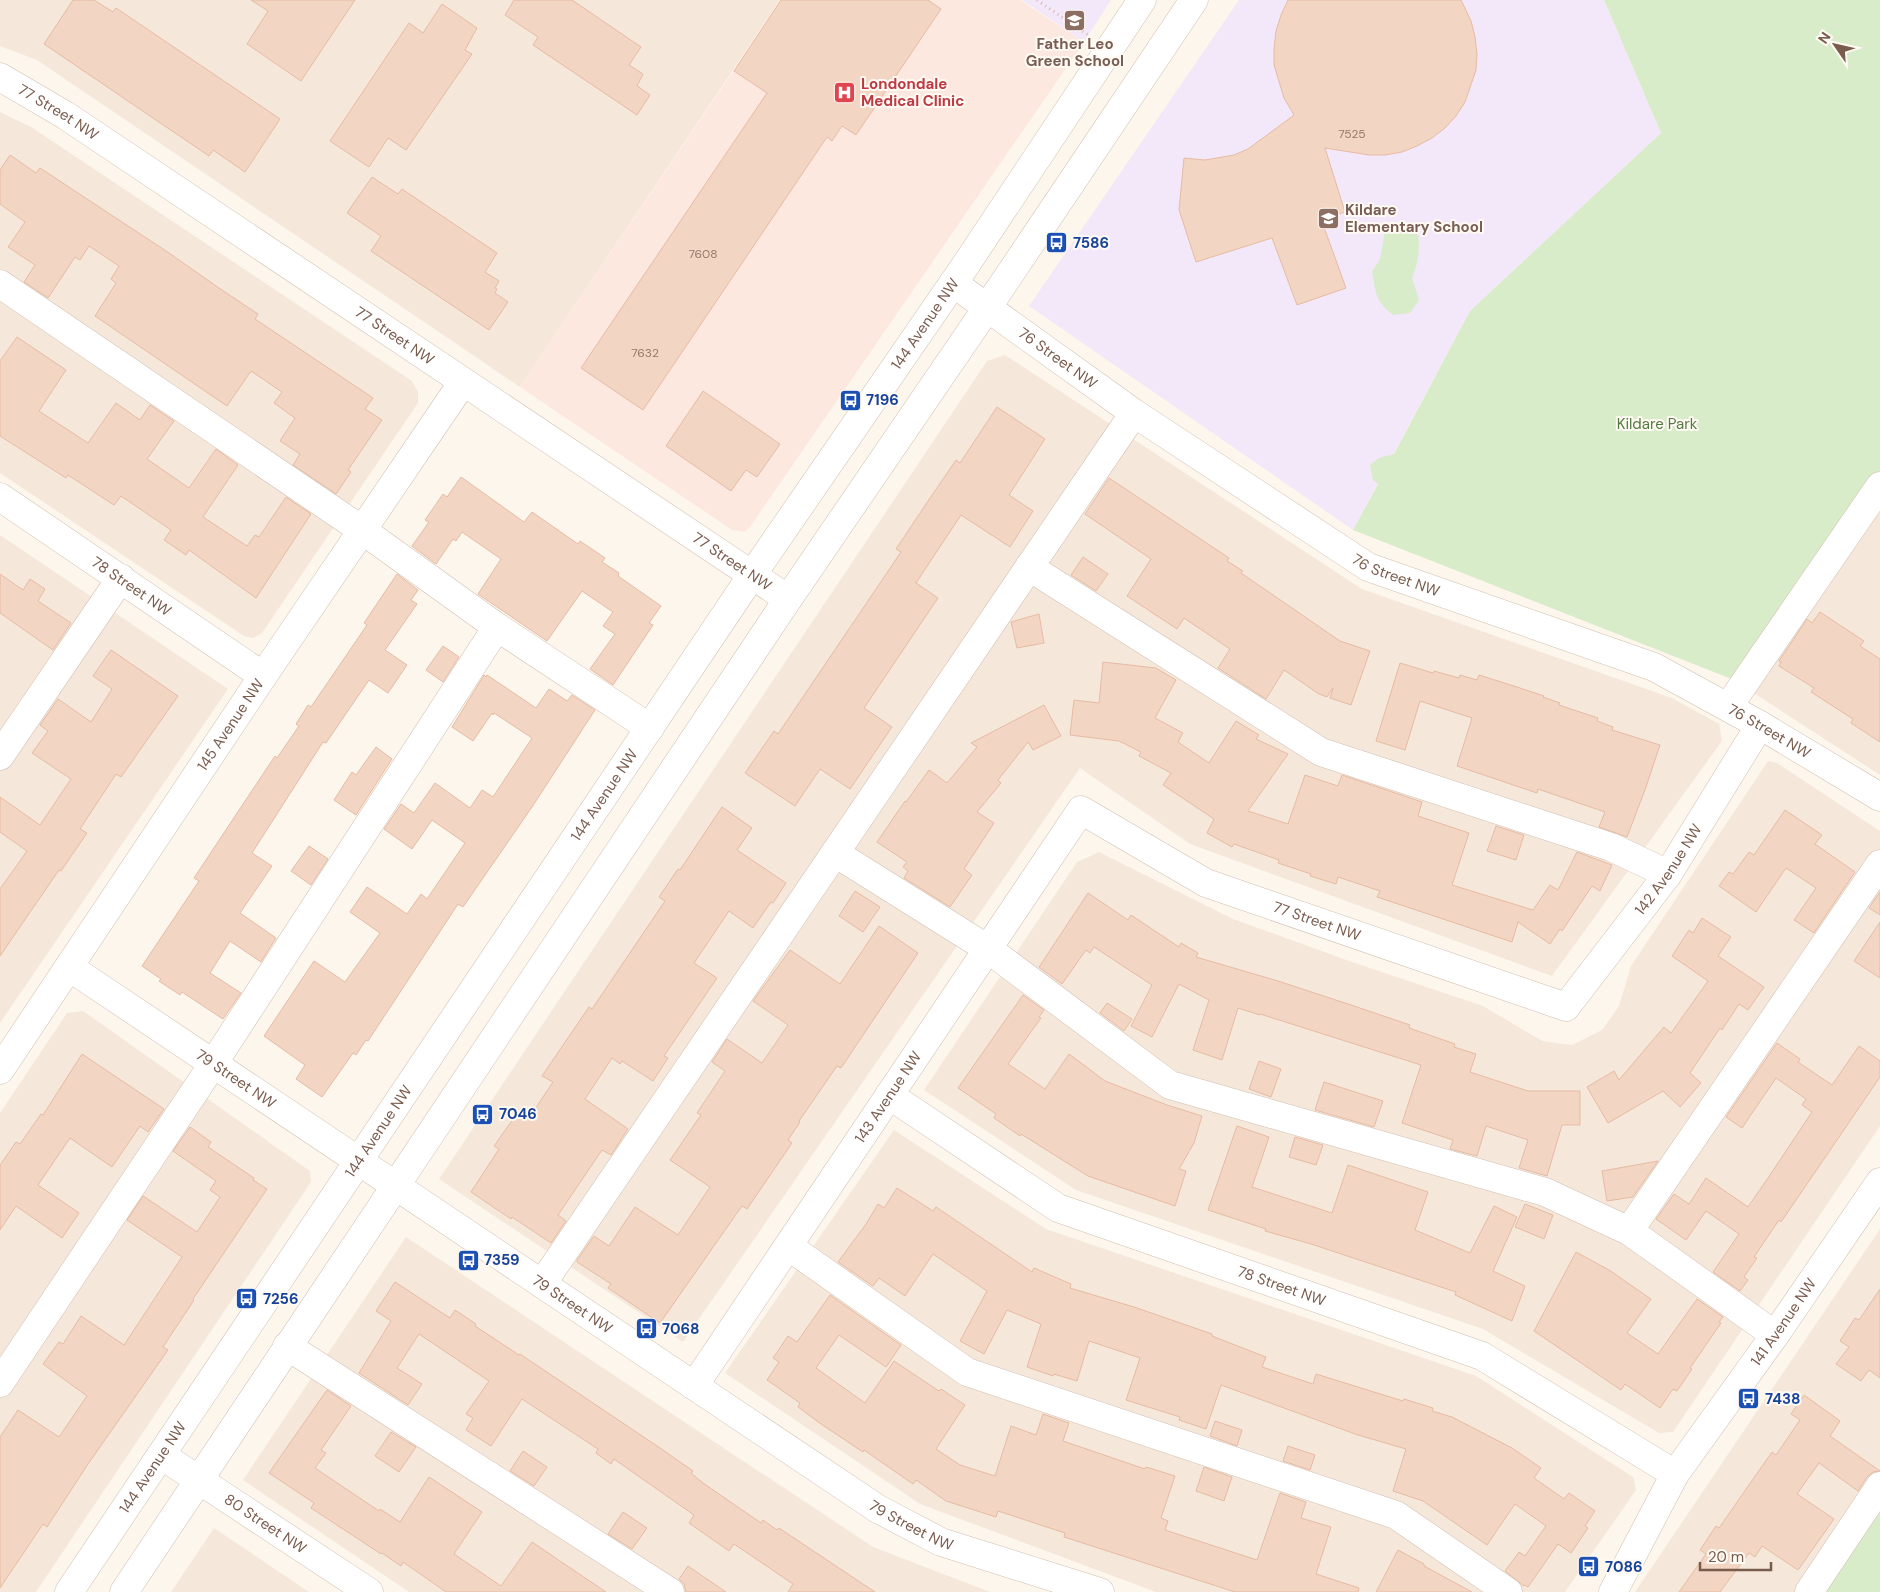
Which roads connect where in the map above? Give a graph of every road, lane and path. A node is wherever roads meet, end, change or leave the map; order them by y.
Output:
1 (1036, 0) edge
2 (1142, 0) edge
3 (1194, 0) edge
4 (1093, 38) dead end
5 (0, 77) edge
6 (953, 282) junction
7 (0, 284) edge
8 (987, 308) junction
9 (463, 382) junction
10 (1134, 413) junction
11 (1880, 486) edge
12 (0, 497) edge
13 (362, 530) junction
14 (1029, 567) junction
15 (752, 575) junction
16 (121, 578) junction
17 (788, 599) junction
18 (497, 628) junction
19 (263, 676) junction
20 (1728, 707) junction
21 (1760, 725) junction
22 (650, 728) junction
23 (0, 756) edge
24 (1880, 797) edge
25 (1081, 810) joint
26 (835, 853) junction
27 (1880, 864) edge
28 (1668, 874) junction
29 (988, 949) junction
30 (69, 967) junction
31 (1566, 1007) joint
32 (212, 1064) junction
33 (0, 1070) edge
34 (889, 1095) junction
35 (358, 1161) junction
36 (1880, 1182) edge
37 (395, 1186) junction
38 (1629, 1231) junction
39 (788, 1246) junction
40 (542, 1284) junction
41 (1775, 1335) junction
42 (287, 1346) junction
43 (0, 1383) edge
44 (694, 1386) junction
45 (161, 1455) junction
46 (1675, 1474) junction
47 (199, 1480) junction
48 (1880, 1486) edge
49 (69, 1592) edge
50 (124, 1592) edge
51 (369, 1592) edge
52 (670, 1592) edge
53 (1100, 1592) edge
54 (1508, 1592) edge
55 (1613, 1592) edge
56 (1809, 1592) edge

1 - 4 path
2 - 6 street, 144 Avenue NW
3 - 8 street
5 - 9 street, 77 Street NW
6 - 8 street, 76 Street NW
6 - 15 street, 144 Avenue NW
7 - 13 street
8 - 10 street, 76 Street NW
8 - 17 street
9 - 13 street, 145 Avenue NW
9 - 15 street, 77 Street NW
10 - 14 street
10 - 20 street, 76 Street NW
11 - 20 street
12 - 16 street, 78 Street NW
13 - 18 street
13 - 19 street, 145 Avenue NW
14 - 26 street
14 - 28 street
15 - 17 street, 77 Street NW
15 - 22 street, 144 Avenue NW
16 - 19 street, 78 Street NW
16 - 23 street
17 - 37 street
18 - 22 street
18 - 32 street
19 - 30 street, 145 Avenue NW
20 - 21 street, 76 Street NW
21 - 24 street, 76 Street NW
21 - 28 street, 142 Avenue NW
22 - 35 street, 144 Avenue NW
25 - 29 street, 143 Avenue NW
25 - 31 street, 77 Street NW
26 - 29 street
26 - 40 street
27 - 38 street
28 - 31 street, 142 Avenue NW
29 - 34 street, 143 Avenue NW
29 - 38 street
30 - 32 street, 79 Street NW
30 - 33 street, 145 Avenue NW
32 - 35 street, 79 Street NW
32 - 43 street
34 - 39 street, 143 Avenue NW
34 - 46 street, 78 Street NW
35 - 37 street, 79 Street NW
35 - 45 street, 144 Avenue NW
36 - 41 street, 141 Avenue NW
37 - 40 street, 79 Street NW
37 - 42 street
38 - 41 street
39 - 44 street, 143 Avenue NW
39 - 54 street
40 - 44 street, 79 Street NW
41 - 46 street, 141 Avenue NW
42 - 47 street
42 - 52 street
44 - 53 street, 79 Street NW
45 - 47 street, 80 Street NW
45 - 49 street, 144 Avenue NW
46 - 55 street, 141 Avenue NW
47 - 50 street
47 - 51 street, 80 Street NW
48 - 56 street

